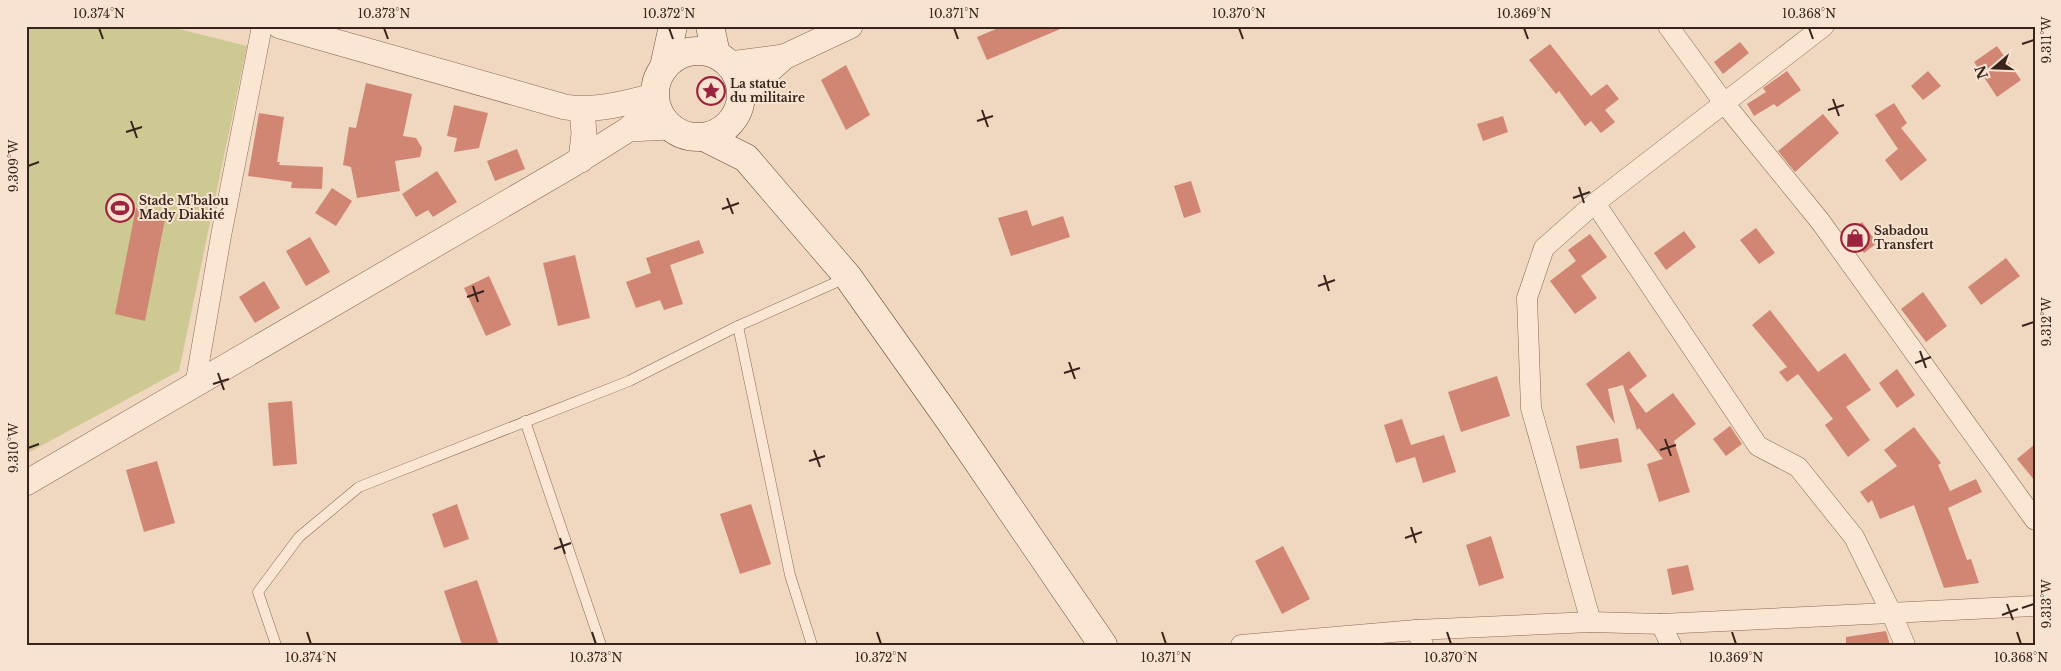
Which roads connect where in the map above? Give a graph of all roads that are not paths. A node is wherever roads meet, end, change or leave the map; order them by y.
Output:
1 (262, 26) edge
2 (280, 26) edge
3 (673, 26) edge
4 (710, 26) edge
5 (850, 26) edge
6 (1668, 26) edge
7 (1824, 26) edge
8 (784, 57) junction
9 (723, 59) junction
10 (664, 67) junction
11 (655, 100) junction
12 (1724, 102) junction
13 (740, 103) junction
14 (582, 110) junction
15 (670, 127) junction
16 (629, 129) junction
17 (704, 137) junction
18 (746, 158) junction
19 (581, 160) junction
20 (1595, 202) junction
21 (848, 277) junction
22 (738, 326) junction
23 (195, 386) junction
24 (525, 422) junction
25 (26, 483) edge
26 (2035, 520) edge
27 (2035, 606) edge
28 (1891, 612) junction
29 (1591, 622) junction
30 (1661, 624) junction
31 (1420, 638) edge
32 (276, 645) edge
33 (601, 645) edge
34 (812, 645) edge
35 (1103, 645) edge
36 (1241, 645) edge
37 (1671, 645) edge
38 (1905, 645) edge

1 - 23 street
2 - 14 street
3 - 10 main road
4 - 9 main road
5 - 8 street
6 - 12 street
7 - 12 street
8 - 9 street
8 - 13 street
9 - 10 main road
9 - 13 main road
10 - 11 main road
11 - 14 street
11 - 15 main road
11 - 16 street
12 - 20 street
12 - 26 street
13 - 17 main road
13 - 18 main road
14 - 19 street
15 - 16 street
15 - 17 main road
16 - 19 street
17 - 18 main road
18 - 21 main road
19 - 23 street
20 - 28 street
20 - 29 street
21 - 22 lane
21 - 35 main road
22 - 24 lane
22 - 34 lane
23 - 25 street
24 - 32 lane
24 - 33 lane
27 - 28 street
28 - 30 street
28 - 38 street
29 - 30 street
29 - 31 street
30 - 37 street
31 - 36 street

